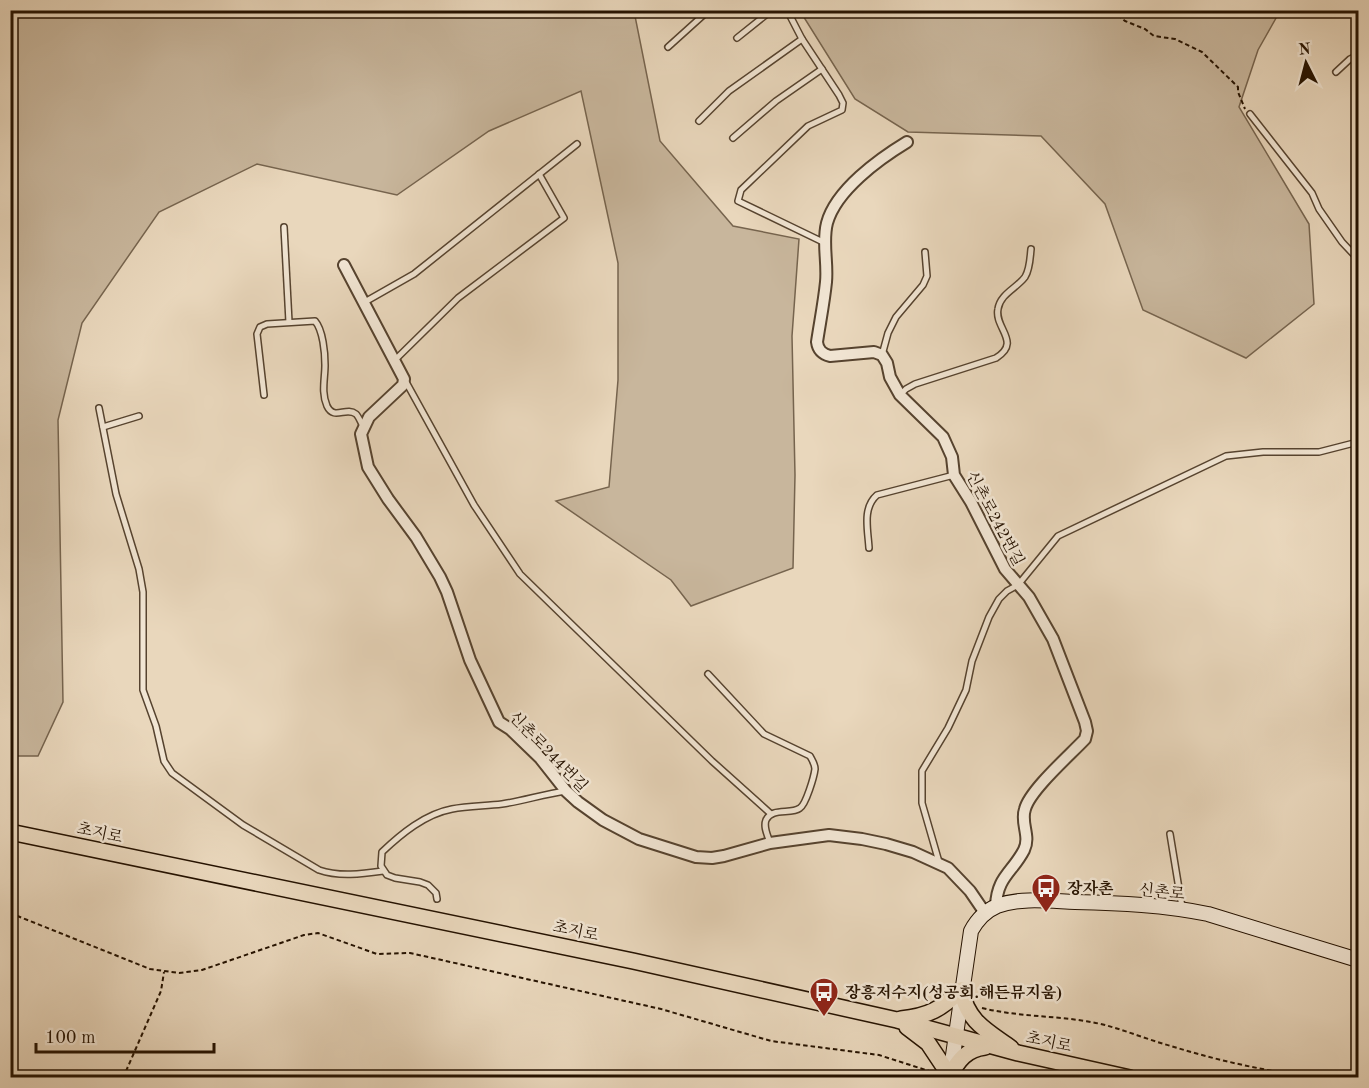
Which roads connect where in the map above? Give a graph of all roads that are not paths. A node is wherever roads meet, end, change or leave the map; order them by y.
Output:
1 (709, 10) edge
2 (772, 10) edge
3 (787, 10) edge
4 (737, 38) dead end
5 (802, 39) junction
6 (668, 47) dead end
7 (1359, 56) edge
8 (822, 69) junction
9 (1336, 72) dead end
10 (1250, 114) road end
11 (699, 121) dead end
12 (733, 138) dead end
13 (907, 142) dead end
14 (577, 144) dead end
15 (539, 174) junction
16 (284, 227) dead end
17 (825, 243) junction
18 (1031, 249) dead end
19 (925, 252) dead end
20 (1359, 259) edge
21 (344, 265) dead end
22 (363, 303) junction
23 (289, 322) junction
24 (882, 355) junction
25 (395, 360) junction
26 (404, 379) junction
27 (264, 395) dead end
28 (900, 395) junction
29 (99, 408) dead end
30 (139, 416) dead end
31 (103, 427) junction
32 (364, 428) junction
33 (1359, 442) edge
34 (954, 474) junction
35 (869, 548) dead end
36 (1018, 585) junction
37 (708, 674) dead end
38 (566, 791) junction
39 (771, 814) junction
40 (10, 832) edge
41 (1170, 834) dead end
42 (770, 843) junction
43 (940, 864) junction
44 (383, 871) junction
45 (436, 899) dead end
46 (1182, 909) junction
47 (991, 910) junction
48 (1359, 960) edge
49 (962, 995) junction
50 (897, 1020) junction
51 (956, 1038) junction
52 (1018, 1053) junction
53 (950, 1077) edge
54 (1130, 1077) edge

1 - 6 lane
2 - 4 lane
3 - 5 lane
5 - 8 lane
5 - 11 lane
7 - 9 lane
8 - 12 lane
8 - 17 lane
10 - 20 lane
13 - 17 street
14 - 15 lane
15 - 22 lane
15 - 25 lane
16 - 23 lane
17 - 24 street
18 - 28 lane
19 - 24 lane
21 - 22 street
22 - 25 street
23 - 27 lane
23 - 32 lane
24 - 28 street, 신촌로242번길
25 - 26 street
26 - 32 street
26 - 39 lane
28 - 34 street, 신촌로242번길
29 - 31 lane
30 - 31 lane
31 - 44 lane
32 - 38 street, 신촌로244번길
33 - 36 lane
34 - 35 lane
34 - 36 street, 신촌로242번길
36 - 43 lane
36 - 47 street, 신촌로242번길
37 - 39 lane
38 - 42 street, 신촌로244번길
38 - 44 lane
39 - 42 lane
40 - 50 main road, 초지로
41 - 46 lane
42 - 43 street, 신촌로244번길
43 - 47 street, 신촌로244번길
44 - 45 lane
46 - 47 street, 신촌로
46 - 48 street, 신촌로
47 - 49 street
49 - 50 main road
49 - 51 street
49 - 52 main road
50 - 51 main road, 초지로
50 - 53 main road
51 - 52 main road, 초지로
51 - 53 street
52 - 53 main road
52 - 54 main road, 초지로

